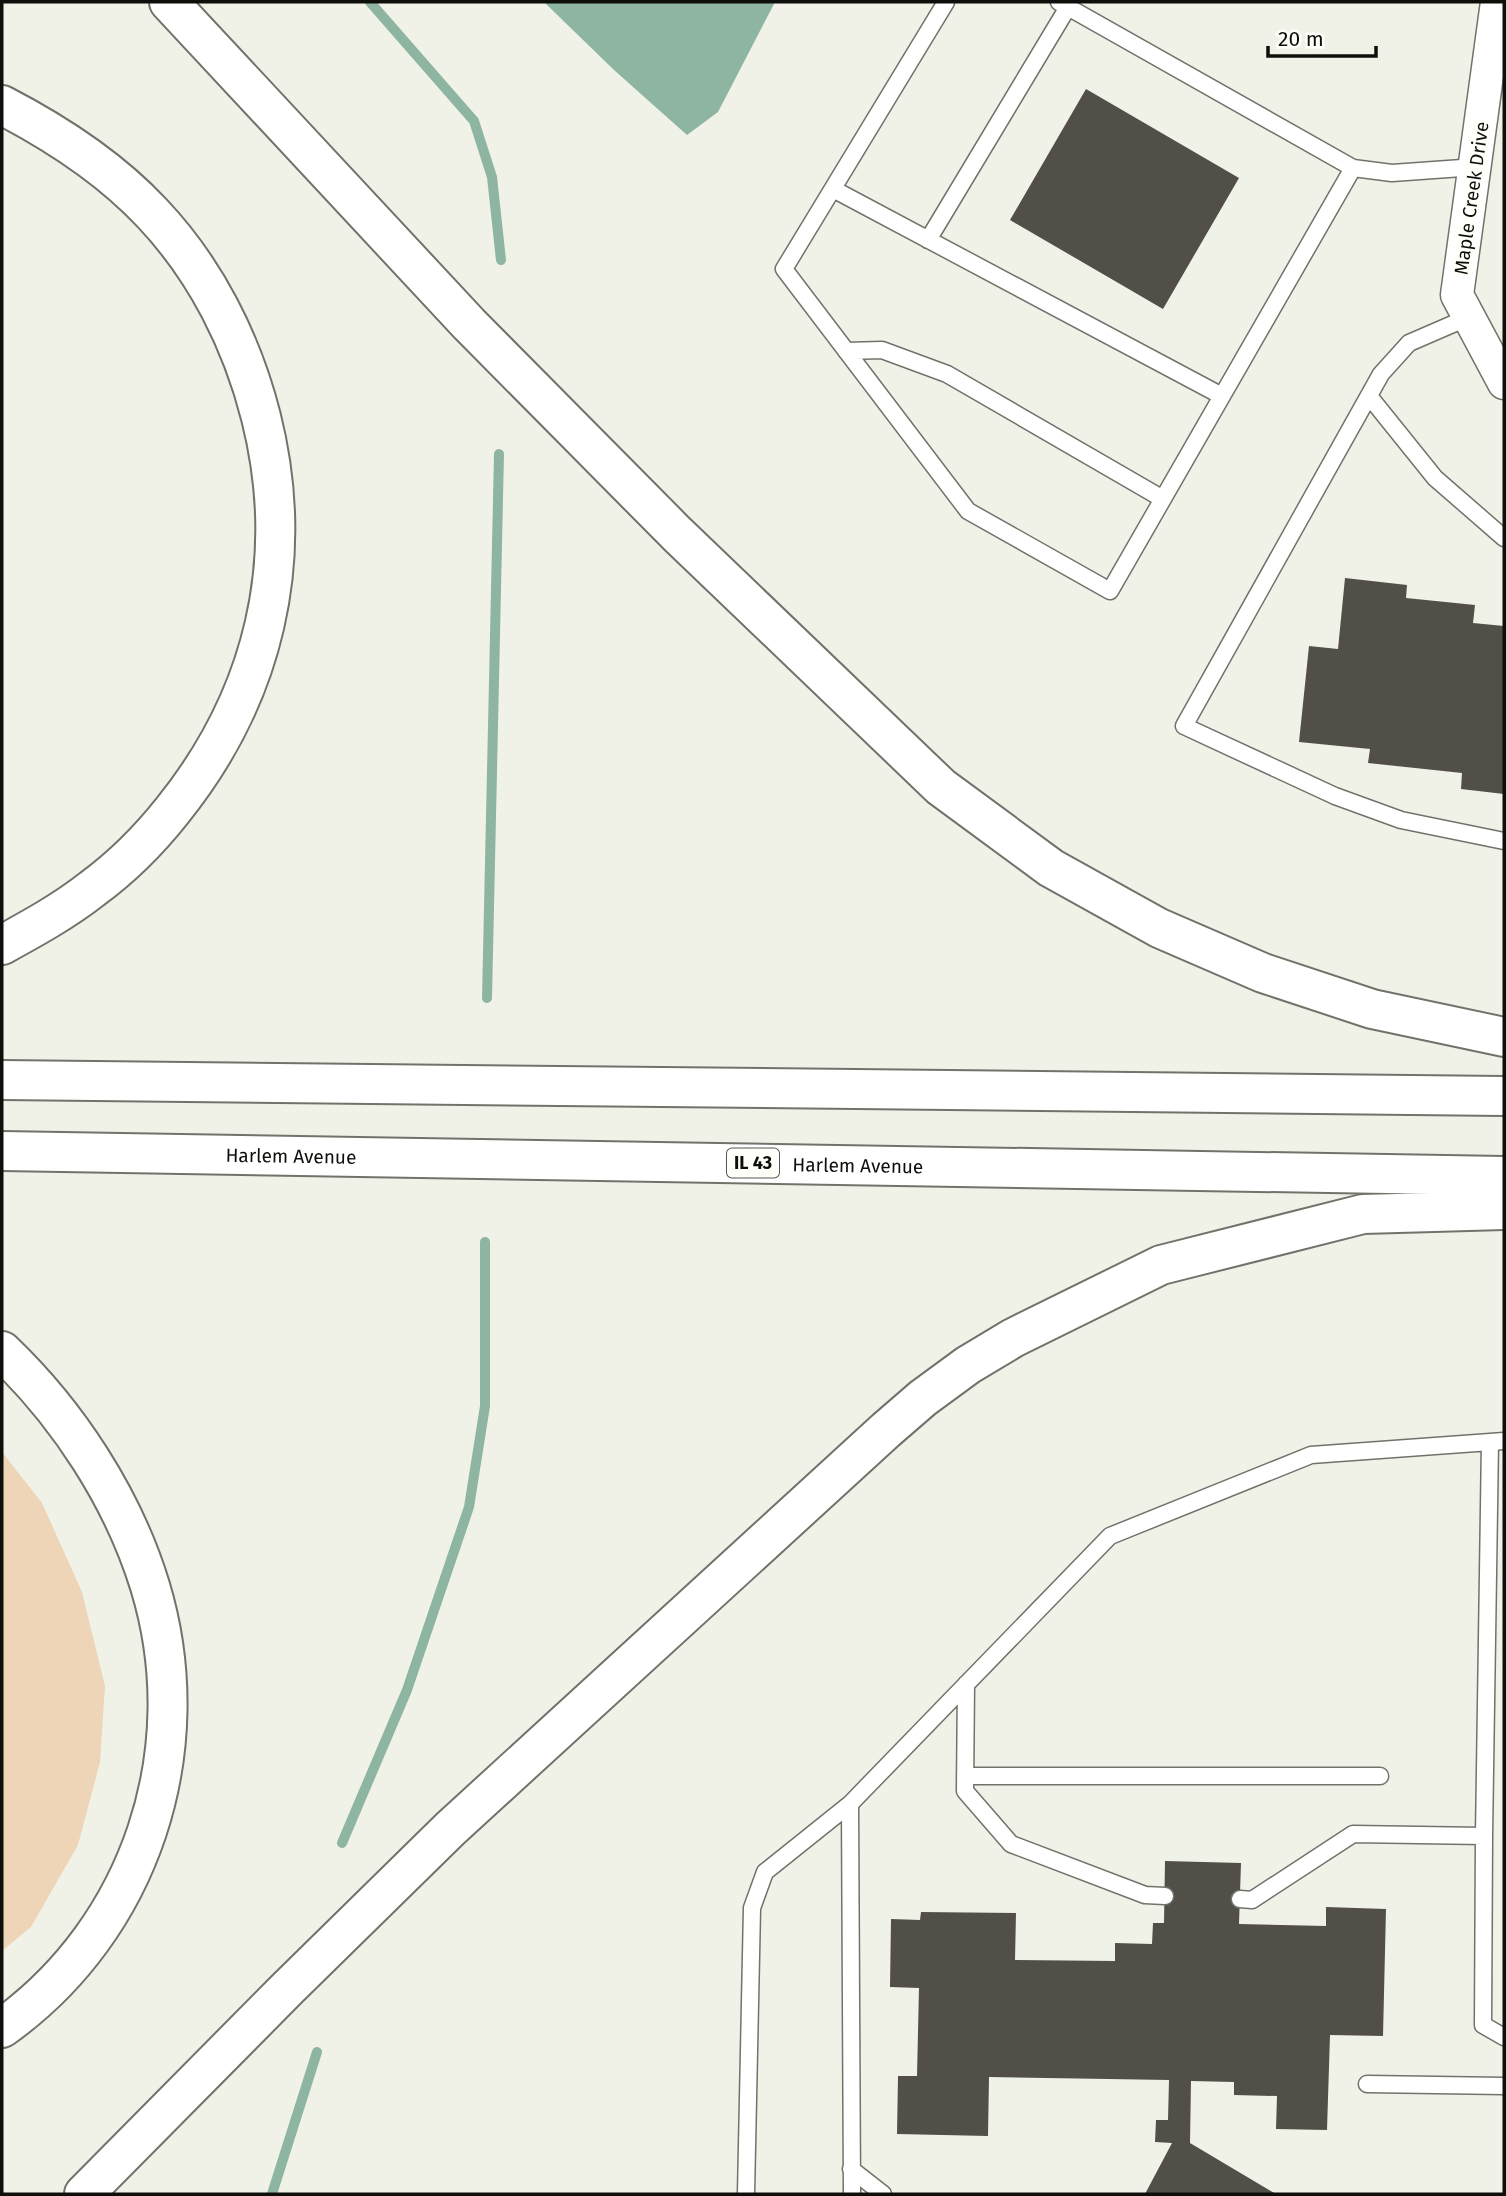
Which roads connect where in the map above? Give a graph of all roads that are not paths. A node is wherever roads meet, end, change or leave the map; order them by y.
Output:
1 (169, 2) edge
2 (946, 2) edge
3 (1497, 2) edge
4 (1063, 4) edge
5 (2, 105) edge
6 (1476, 167) junction
7 (1353, 168) junction
8 (833, 190) junction
9 (928, 240) junction
10 (1469, 317) junction
11 (846, 351) junction
12 (1504, 383) edge
13 (1222, 396) junction
14 (1369, 396) junction
15 (1163, 499) junction
16 (1504, 538) edge
17 (1504, 841) edge
18 (2, 945) edge
19 (1504, 1037) edge
20 (2, 1080) edge
21 (1504, 1096) edge
22 (2, 1151) edge
23 (1504, 1176) edge
24 (1504, 1210) edge
25 (2, 1351) edge
26 (1497, 1441) edge
27 (966, 1684) junction
28 (965, 1776) junction
29 (1380, 1776) dead end
30 (850, 1804) junction
31 (1484, 1836) junction
32 (1165, 1896) dead end
33 (1240, 1899) dead end
34 (2, 2028) edge
35 (1504, 2037) edge
36 (1367, 2084) dead end
37 (1504, 2086) edge
38 (851, 2169) junction
39 (84, 2194) edge
40 (746, 2194) edge
41 (852, 2194) edge
42 (883, 2194) edge

1 - 19 main road
2 - 8 lane
3 - 6 street, Maple Creek Drive
4 - 7 lane
4 - 9 lane
5 - 18 main road
6 - 7 lane
6 - 10 street, Maple Creek Drive
7 - 13 lane
8 - 9 lane
8 - 11 lane
9 - 13 lane
10 - 12 street, Maple Creek Drive
10 - 14 lane
11 - 15 lane
11 - 15 lane
13 - 15 lane
14 - 16 lane
14 - 17 lane
20 - 21 main road
22 - 23 main road, Harlem Avenue / IL 43
24 - 39 main road
25 - 34 main road
26 - 27 lane
26 - 31 lane
27 - 28 lane
27 - 30 lane
28 - 29 lane
28 - 32 lane
30 - 38 lane
30 - 40 lane
31 - 33 lane
31 - 35 lane
36 - 37 lane
38 - 41 lane
38 - 42 lane

